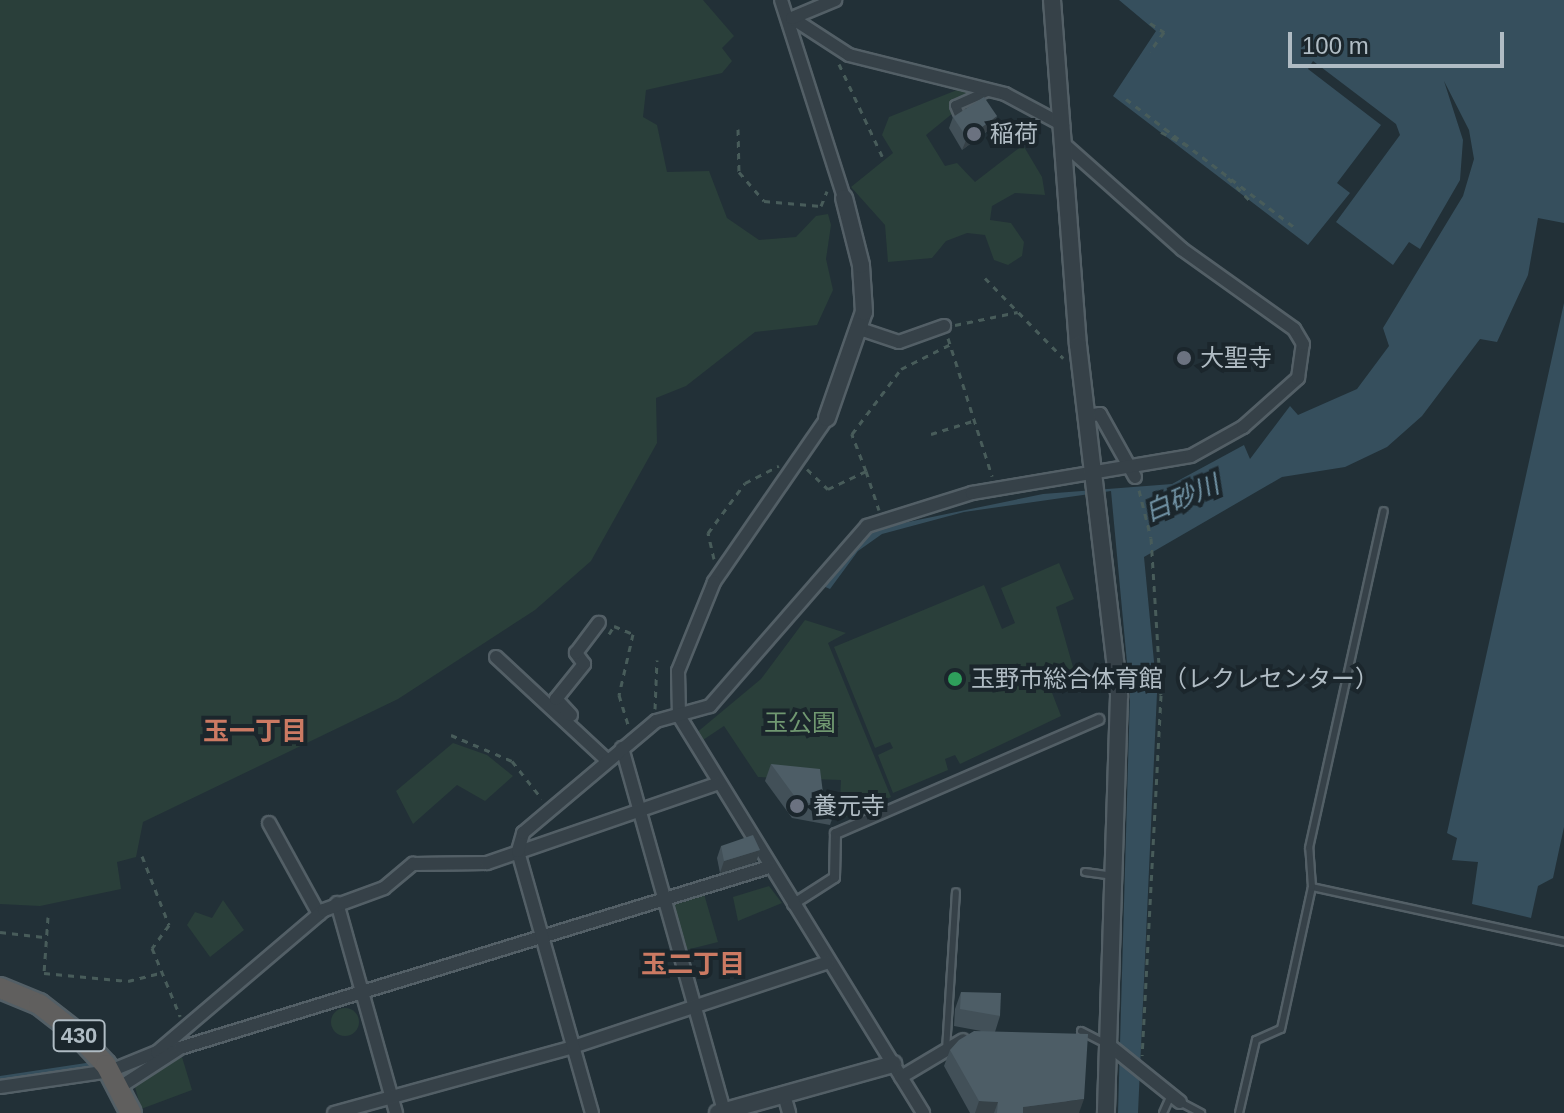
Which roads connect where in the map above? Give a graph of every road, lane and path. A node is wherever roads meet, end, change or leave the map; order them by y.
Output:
1 (781, 0) edge
2 (835, 0) edge
3 (1052, 0) edge
4 (792, 18) junction
5 (1150, 23) dead end
6 (833, 48) junction
7 (1150, 51) dead end
8 (987, 91) junction
9 (1126, 99) dead end
10 (960, 117) edge
11 (1063, 125) junction
12 (738, 129) dead end
13 (1161, 132) dead end
14 (1064, 144) junction
15 (1188, 146) junction
16 (882, 156) dead end
17 (835, 167) junction
18 (1229, 177) junction
19 (844, 198) joint
20 (1250, 201) dead end
21 (1298, 230) dead end
22 (985, 278) dead end
23 (1018, 312) junction
24 (944, 326) junction
25 (860, 329) junction
26 (951, 344) junction
27 (1064, 358) dead end
28 (1086, 416) junction
29 (827, 418) joint
30 (976, 420) junction
31 (931, 434) dead end
32 (800, 461) junction
33 (866, 471) junction
34 (1133, 472) junction
35 (1096, 485) junction
36 (996, 490) junction
37 (1384, 511) dead end
38 (881, 517) junction
39 (719, 574) junction
40 (599, 623) dead end
41 (609, 634) dead end
42 (496, 657) dead end
43 (657, 660) dead end
44 (679, 716) junction
45 (1098, 719) dead end
46 (567, 721) junction
47 (656, 721) junction
48 (451, 735) dead end
49 (627, 743) junction
50 (607, 760) junction
51 (717, 784) junction
52 (549, 808) junction
53 (639, 809) junction
54 (269, 823) dead end
55 (518, 851) junction
56 (142, 856) dead end
57 (769, 867) junction
58 (1085, 872) dead end
59 (1117, 876) junction
60 (1312, 887) junction
61 (956, 892) dead end
62 (666, 900) junction
63 (337, 903) junction
64 (792, 904) junction
65 (319, 914) junction
66 (48, 917) dead end
67 (0, 932) edge
68 (44, 937) junction
69 (544, 941) junction
70 (1564, 942) edge
71 (828, 962) junction
72 (161, 973) junction
73 (0, 988) edge
74 (364, 994) junction
75 (697, 1009) junction
76 (187, 1028) junction
77 (1081, 1031) edge
78 (963, 1040) joint
79 (978, 1040) edge
80 (573, 1047) junction
81 (1114, 1049) junction
82 (946, 1050) junction
83 (1142, 1067) junction
84 (897, 1070) junction
85 (115, 1079) junction
86 (0, 1087) edge
87 (784, 1095) junction
88 (392, 1096) junction
89 (1176, 1098) junction
90 (721, 1112) edge
91 (131, 1113) edge
92 (334, 1113) edge
93 (396, 1113) edge
94 (592, 1113) edge
95 (789, 1113) edge
96 (923, 1113) edge
97 (1106, 1113) edge
98 (1163, 1113) edge
99 (1201, 1113) edge
100 (1239, 1113) edge

1 - 4 street
2 - 4 street
3 - 11 street
4 - 6 street
4 - 17 street
5 - 7 path
6 - 8 street
6 - 16 path
8 - 10 street
8 - 11 street
9 - 15 path
11 - 14 street
12 - 17 path
13 - 15 path
14 - 28 street
14 - 34 street
15 - 18 path
17 - 19 street
18 - 20 path
18 - 21 path
19 - 25 street
22 - 23 path
23 - 24 path
23 - 27 path
24 - 25 street
24 - 26 path
25 - 29 street
26 - 30 path
26 - 33 path
28 - 34 street
28 - 35 street
29 - 32 street
30 - 31 path
30 - 36 path
32 - 33 path
32 - 39 street
32 - 39 path
33 - 38 path
34 - 35 street
34 - 83 path
35 - 36 street
35 - 59 street
36 - 38 street
37 - 60 lane
38 - 44 street
39 - 44 street
40 - 46 street
41 - 49 path
42 - 46 street
43 - 47 path
44 - 47 street
44 - 51 street
45 - 64 street
46 - 50 street
47 - 49 street
48 - 52 path
49 - 50 street
49 - 53 street
50 - 52 street
51 - 53 street
51 - 57 street
52 - 55 street
53 - 55 street
53 - 62 street
54 - 65 street
55 - 63 street
55 - 69 street
56 - 72 path
57 - 62 street
57 - 64 street
58 - 59 lane
59 - 81 street
60 - 70 lane
60 - 100 lane
61 - 82 lane
62 - 69 street
62 - 75 street
63 - 65 street
63 - 74 street
64 - 71 street
65 - 76 street
66 - 68 path
67 - 68 path
68 - 72 path
69 - 74 street
69 - 80 street
71 - 75 street
71 - 84 street
72 - 76 path
73 - 85 highway, 430
74 - 85 street
74 - 88 street
75 - 80 street
75 - 90 street
76 - 85 street
77 - 81 lane
78 - 79 street
78 - 82 street
80 - 88 street
80 - 94 street
81 - 83 street
81 - 97 street
82 - 84 street
83 - 89 street
84 - 87 street
84 - 96 street
85 - 86 street
85 - 91 highway, 430
87 - 90 street
87 - 95 street
88 - 92 street
88 - 93 street
89 - 98 lane
89 - 99 lane

